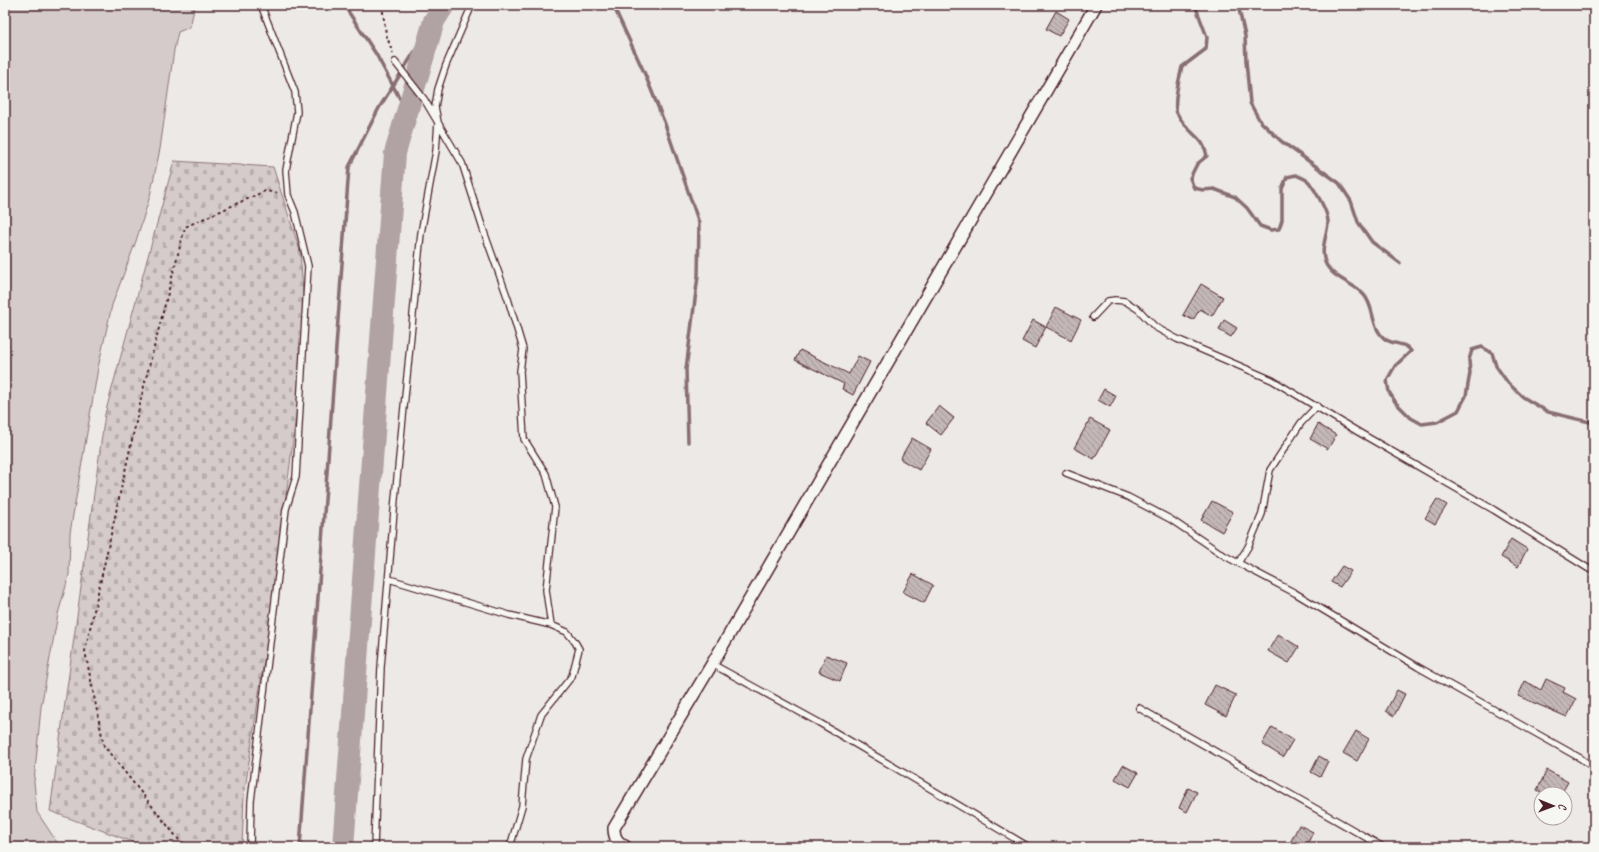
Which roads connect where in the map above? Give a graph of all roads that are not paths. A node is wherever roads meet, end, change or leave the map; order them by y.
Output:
1 (261, 5) edge
2 (472, 5) edge
3 (1096, 5) edge
4 (395, 62) road end
5 (438, 122) junction
6 (1093, 318) dead end
7 (1317, 406) junction
8 (1066, 473) dead end
9 (1238, 563) junction
10 (1594, 572) edge
11 (389, 579) junction
12 (551, 625) junction
13 (712, 664) junction
14 (1139, 708) dead end
15 (1594, 768) edge
16 (250, 847) edge
17 (374, 847) edge
18 (510, 847) edge
19 (626, 847) edge
20 (1029, 847) edge
21 (1383, 847) edge

1 - 16 lane
2 - 5 lane
3 - 13 street
4 - 5 lane
5 - 11 lane
5 - 12 lane
6 - 7 lane
7 - 9 lane
7 - 10 lane
8 - 9 lane
9 - 15 lane
11 - 12 lane
11 - 17 lane
12 - 18 lane
13 - 19 street
13 - 20 lane
14 - 21 lane

